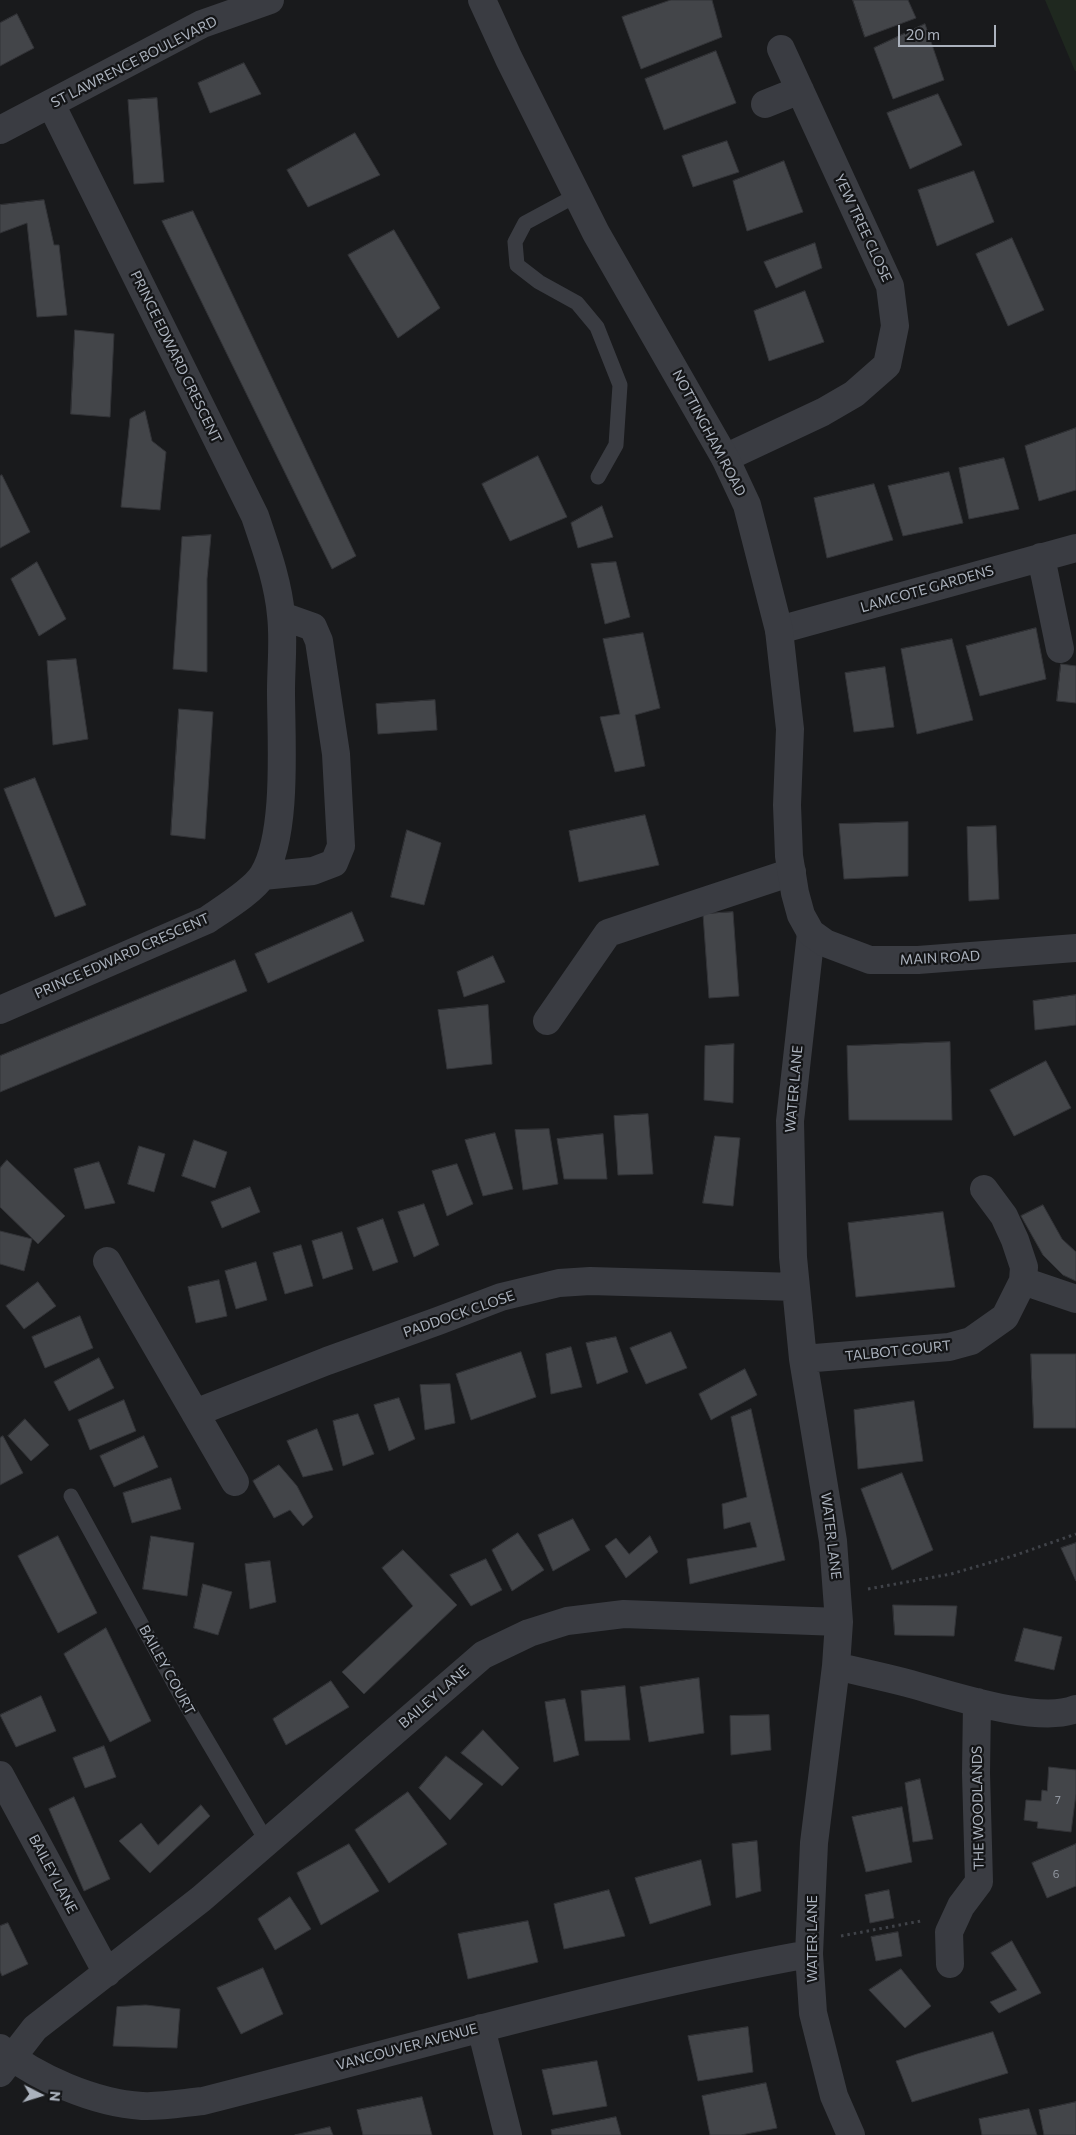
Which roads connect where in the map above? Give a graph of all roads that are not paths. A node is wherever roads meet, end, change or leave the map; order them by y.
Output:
1 (270, 0) edge
2 (482, 0) edge
3 (781, 49) dead end
4 (800, 90) junction
5 (51, 104) junction
6 (765, 104) dead end
7 (0, 130) edge
8 (577, 195) junction
9 (725, 458) junction
10 (598, 477) dead end
11 (1076, 548) edge
12 (1041, 557) junction
13 (282, 616) junction
14 (779, 630) junction
15 (1060, 650) dead end
16 (792, 872) junction
17 (263, 876) junction
18 (811, 933) junction
19 (1076, 948) edge
20 (0, 1010) edge
21 (547, 1021) dead end
22 (984, 1189) dead end
23 (107, 1261) dead end
24 (1023, 1281) junction
25 (796, 1288) junction
26 (1076, 1299) edge
27 (803, 1359) junction
28 (195, 1413) junction
29 (235, 1482) dead end
30 (71, 1496) dead end
31 (839, 1622) junction
32 (836, 1666) junction
33 (977, 1702) junction
34 (1076, 1709) edge
35 (0, 1775) edge
36 (267, 1842) junction
37 (809, 1950) junction
38 (950, 1964) dead end
39 (107, 1973) junction
40 (481, 2028) junction
41 (4, 2059) edge
42 (508, 2135) edge
43 (851, 2135) edge

1 - 5 street, ST LAWRENCE BOULEVARD
2 - 8 street, NOTTINGHAM ROAD
3 - 4 street, YEW TREE CLOSE
4 - 6 street
4 - 9 street, YEW TREE CLOSE
5 - 7 street, ST LAWRENCE BOULEVARD
5 - 13 street, PRINCE EDWARD CRESCENT
8 - 9 street, NOTTINGHAM ROAD
8 - 10 lane
9 - 14 street, NOTTINGHAM ROAD
11 - 12 street, LAMCOTE GARDENS
12 - 14 street, LAMCOTE GARDENS
12 - 15 street
13 - 17 street, PRINCE EDWARD CRESCENT
13 - 17 street
14 - 16 street, NOTTINGHAM ROAD
16 - 18 street, NOTTINGHAM ROAD
16 - 21 street
17 - 20 street, PRINCE EDWARD CRESCENT
18 - 19 street, MAIN ROAD
18 - 25 street, WATER LANE
22 - 24 street
23 - 28 street
24 - 26 street
24 - 27 street, TALBOT COURT
25 - 27 street, WATER LANE
25 - 28 street, PADDOCK CLOSE
27 - 31 street, WATER LANE
28 - 29 street
30 - 36 lane, BAILEY COURT
31 - 32 street, WATER LANE
31 - 36 street, BAILEY LANE
32 - 33 street
32 - 37 street, WATER LANE
33 - 34 street
33 - 38 street, THE WOODLANDS
35 - 39 street, BAILEY LANE
36 - 39 street, BAILEY LANE
37 - 40 street, VANCOUVER AVENUE
37 - 43 street, WATER LANE
39 - 41 street, BAILEY LANE
40 - 41 street, VANCOUVER AVENUE
40 - 42 street

